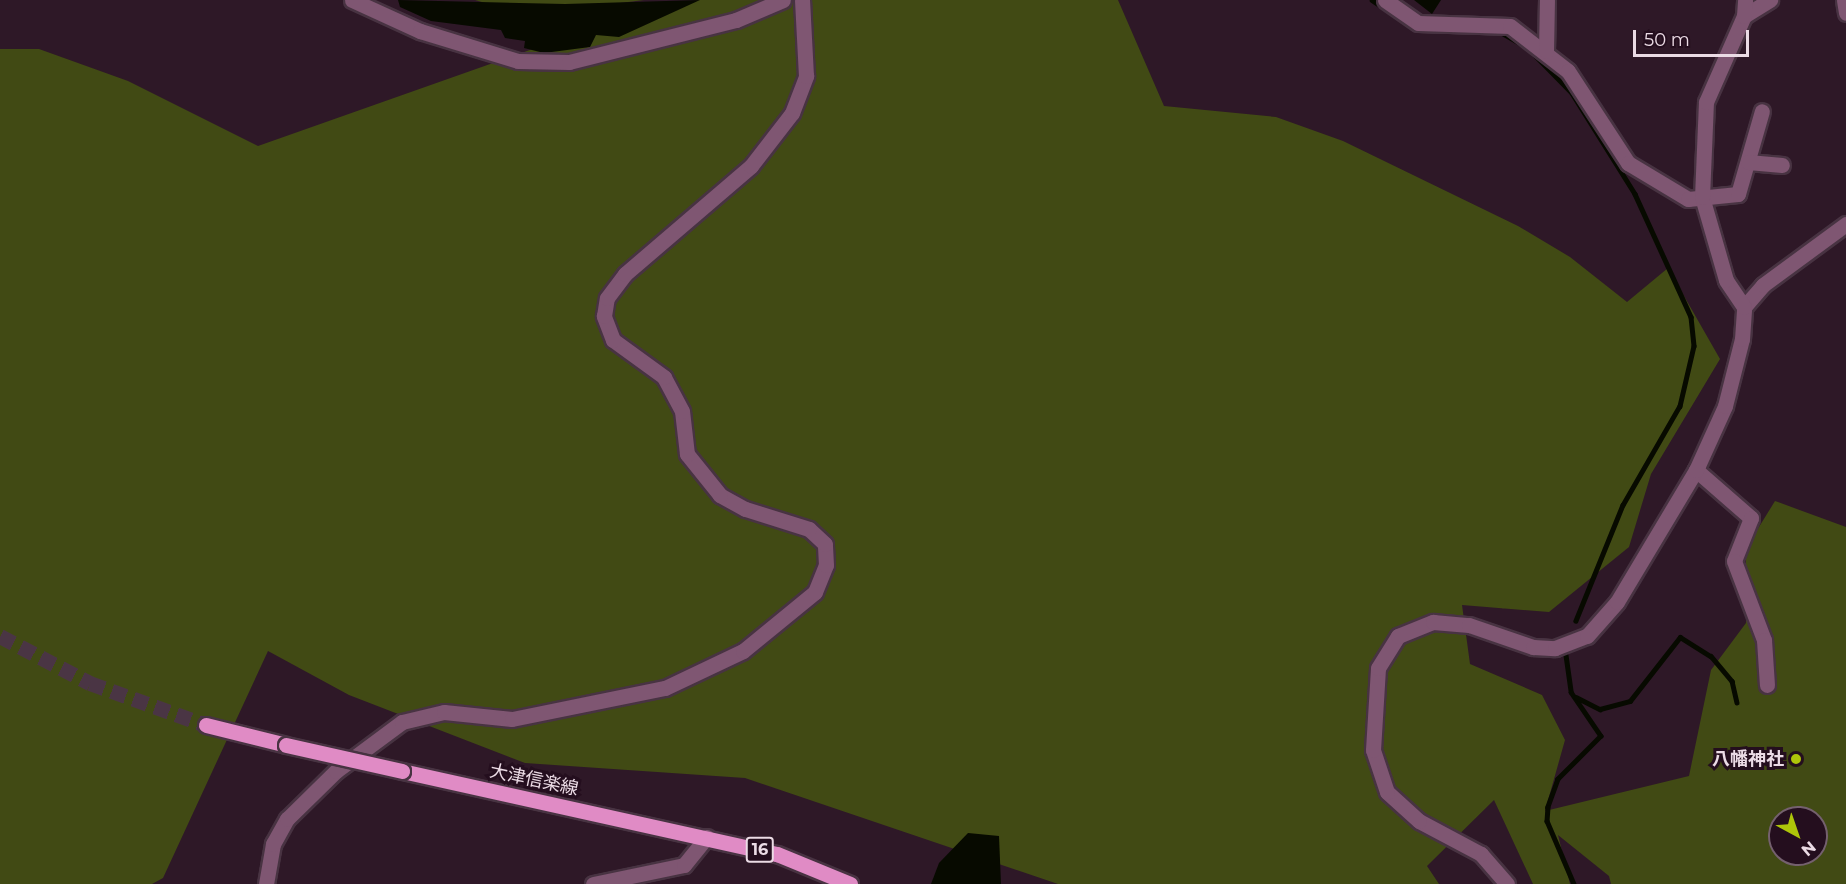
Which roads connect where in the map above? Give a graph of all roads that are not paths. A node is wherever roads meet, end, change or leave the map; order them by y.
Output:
1 (352, 0) edge
2 (783, 0) edge
3 (802, 0) edge
4 (1385, 0) edge
5 (1547, 0) edge
6 (1745, 0) edge
7 (1770, 0) edge
8 (1844, 0) edge
9 (1846, 13) edge
10 (1744, 16) junction
11 (1546, 51) junction
12 (1762, 111) dead end
13 (1748, 162) junction
14 (1782, 165) dead end
15 (1702, 197) junction
16 (1846, 224) edge
17 (1744, 307) junction
18 (1696, 470) junction
19 (1767, 685) dead end
20 (206, 725) tunnel mouth
21 (707, 837) junction
22 (266, 884) edge
23 (593, 884) edge
24 (850, 884) edge
25 (1507, 884) edge

1 - 2 street
3 - 22 street
4 - 11 street
5 - 11 street
6 - 10 street
7 - 10 street
8 - 9 street
10 - 15 street
11 - 15 street
12 - 13 street
13 - 14 street
13 - 15 street
15 - 17 street
16 - 17 street
17 - 18 street
18 - 19 street
18 - 25 street
20 - 21 main road, 大津信楽線 / 16, bridge
21 - 23 street
21 - 24 main road, 大津信楽線 / 16

